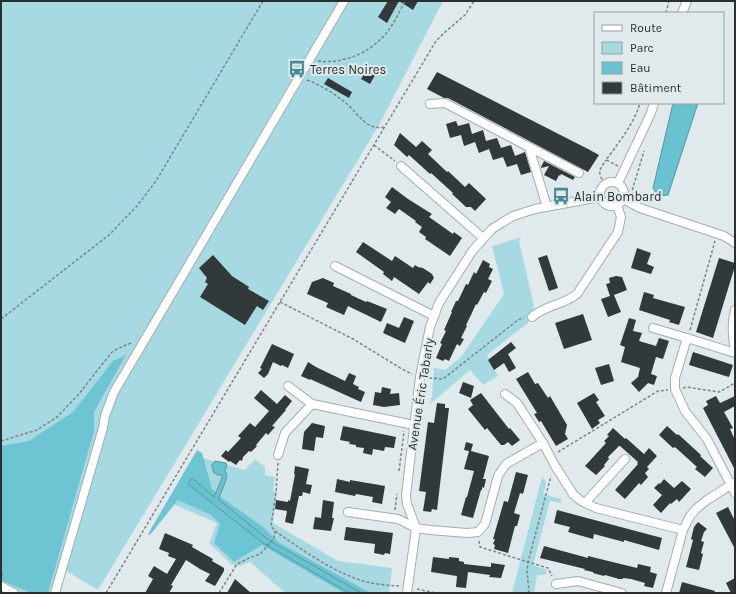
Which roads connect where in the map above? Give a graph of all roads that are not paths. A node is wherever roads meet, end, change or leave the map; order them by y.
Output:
1 (344, 1) edge
2 (687, 1) edge
3 (682, 12) edge
4 (430, 104) dead end
5 (654, 104) edge
6 (529, 147) junction
7 (401, 166) road end
8 (579, 173) dead end
9 (618, 183) junction
10 (600, 197) junction
11 (620, 202) junction
12 (547, 207) junction
13 (484, 238) junction
14 (735, 243) edge
15 (335, 266) dead end
16 (735, 310) edge
17 (434, 316) junction
18 (532, 317) road end
19 (653, 328) dead end
20 (687, 338) junction
21 (735, 352) edge
22 (288, 386) dead end
23 (505, 394) dead end
24 (312, 404) junction
25 (414, 424) junction
26 (543, 444) junction
27 (278, 455) road end
28 (625, 459) dead end
29 (733, 483) edge
30 (735, 493) edge
31 (585, 503) junction
32 (348, 512) dead end
33 (416, 528) junction
34 (683, 530) junction
35 (1, 582) edge
36 (556, 584) road end
37 (407, 590) edge
38 (14, 593) edge
39 (55, 593) edge
40 (622, 593) edge
41 (666, 593) edge

1 - 39 street
2 - 3 street
4 - 6 street
5 - 9 street
6 - 8 street
6 - 12 street
7 - 13 street
9 - 10 street
9 - 11 street
10 - 11 street
10 - 12 street, Avenue Éric Tabarly
11 - 14 street
11 - 18 street
12 - 13 street, Avenue Éric Tabarly
13 - 17 street, Avenue Éric Tabarly
15 - 17 street
16 - 21 street
17 - 25 street, Avenue Éric Tabarly
19 - 20 street
20 - 21 street
20 - 29 street
22 - 24 street
23 - 26 street
24 - 25 street
24 - 27 street
25 - 33 street, Avenue Éric Tabarly
26 - 31 street
26 - 33 street
28 - 31 street
29 - 30 street
29 - 34 street
31 - 34 street
32 - 33 street
33 - 37 street, Avenue Éric Tabarly
34 - 41 street
35 - 38 street
36 - 40 street

